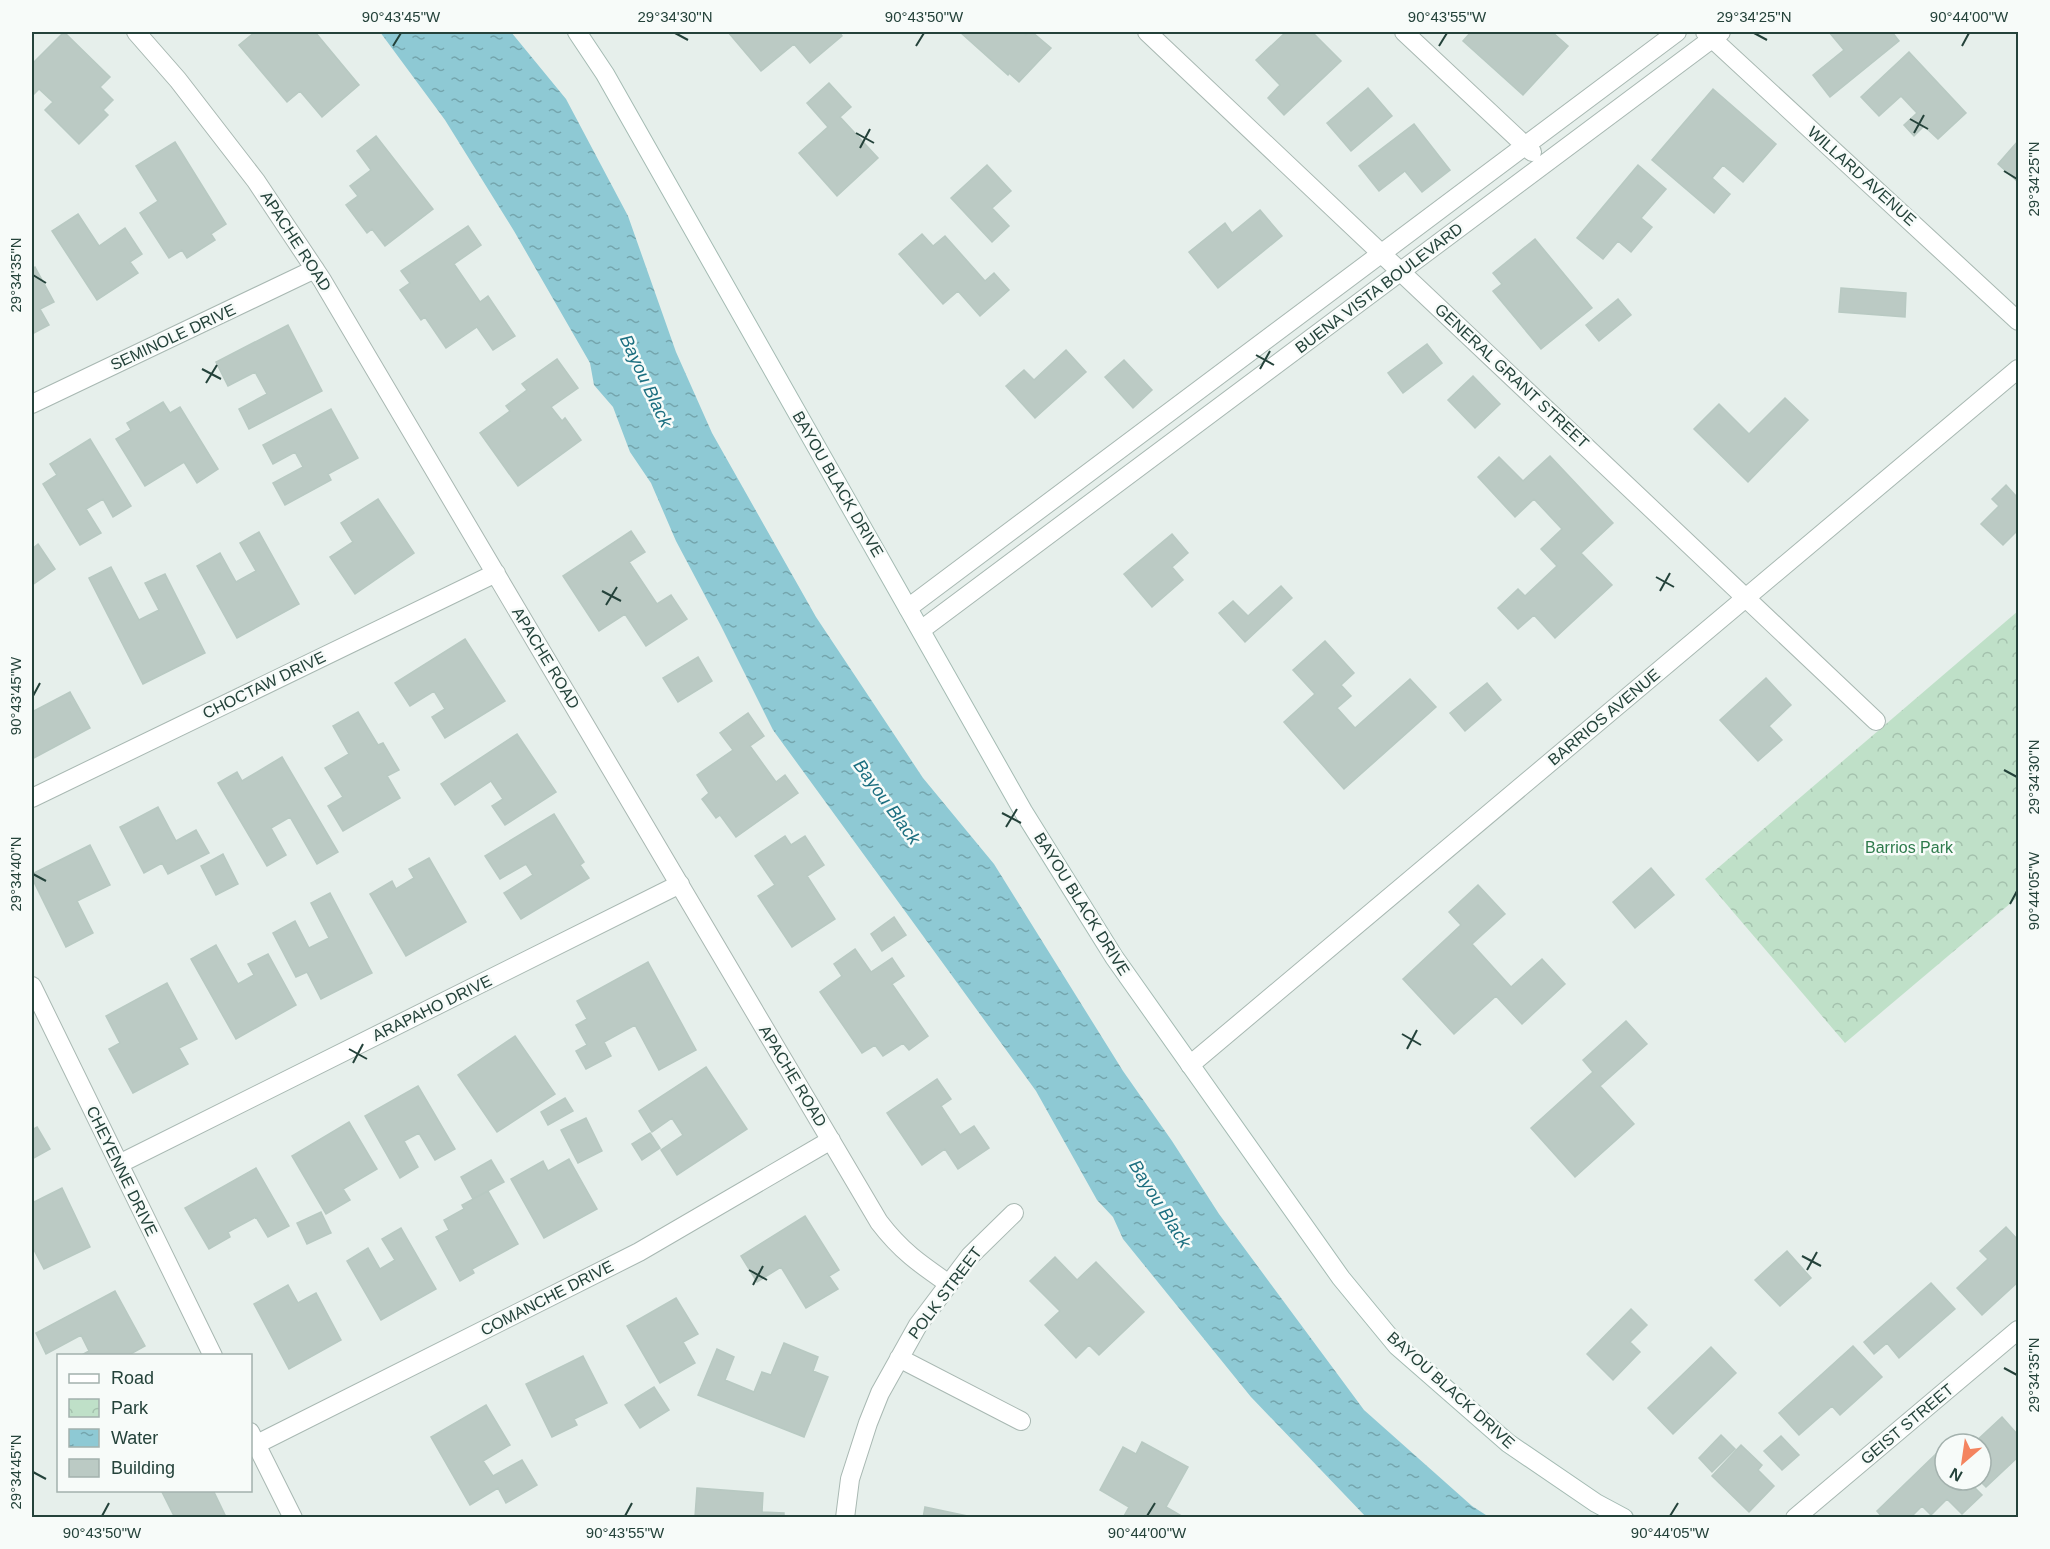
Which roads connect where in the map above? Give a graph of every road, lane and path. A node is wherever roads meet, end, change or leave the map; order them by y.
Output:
1 (135, 32) edge
2 (577, 32) edge
3 (1147, 32) edge
4 (1404, 32) edge
5 (1677, 32) edge
6 (1713, 34) edge
7 (1525, 145) junction
8 (1545, 164) junction
9 (1382, 253) junction
10 (315, 270) junction
11 (1401, 271) junction
12 (2019, 321) edge
13 (2019, 369) edge
14 (32, 404) edge
15 (496, 573) junction
16 (1746, 597) junction
17 (908, 608) junction
18 (921, 630) junction
19 (1876, 721) dead end
20 (32, 798) edge
21 (680, 884) junction
22 (32, 986) edge
23 (1190, 1065) junction
24 (831, 1140) junction
25 (119, 1164) junction
26 (1014, 1213) dead end
27 (949, 1284) junction
28 (2019, 1330) edge
29 (212, 1354) edge
30 (899, 1358) junction
31 (1022, 1421) dead end
32 (254, 1438) edge
33 (293, 1518) edge
34 (845, 1518) edge
35 (1624, 1518) edge
36 (1795, 1518) edge

1 - 10 street, APACHE ROAD
2 - 17 street, BAYOU BLACK DRIVE
3 - 9 street, GENERAL GRANT STREET
4 - 7 street
5 - 7 street, BUENA VISTA BOULEVARD
6 - 8 street, BUENA VISTA BOULEVARD
6 - 12 street, WILLARD AVENUE
7 - 8 street
7 - 9 street, BUENA VISTA BOULEVARD
8 - 11 street, BUENA VISTA BOULEVARD
9 - 11 street, GENERAL GRANT STREET
9 - 17 street, BUENA VISTA BOULEVARD
10 - 14 street, SEMINOLE DRIVE
10 - 15 street, APACHE ROAD
11 - 16 street, GENERAL GRANT STREET
11 - 18 street, BUENA VISTA BOULEVARD
13 - 16 street, BARRIOS AVENUE
15 - 20 street, CHOCTAW DRIVE
15 - 21 street, APACHE ROAD
16 - 19 street, GENERAL GRANT STREET
16 - 23 street, BARRIOS AVENUE
17 - 18 street, BAYOU BLACK DRIVE
18 - 23 street, BAYOU BLACK DRIVE
21 - 24 street, APACHE ROAD
21 - 25 street, ARAPAHO DRIVE
22 - 25 street, CHEYENNE DRIVE
23 - 35 street, BAYOU BLACK DRIVE
24 - 27 street, APACHE ROAD
24 - 32 street, COMANCHE DRIVE
25 - 29 street, CHEYENNE DRIVE
26 - 27 street, POLK STREET
27 - 30 street, POLK STREET
28 - 36 street, GEIST STREET
30 - 31 street
30 - 34 street, POLK STREET
32 - 33 street

